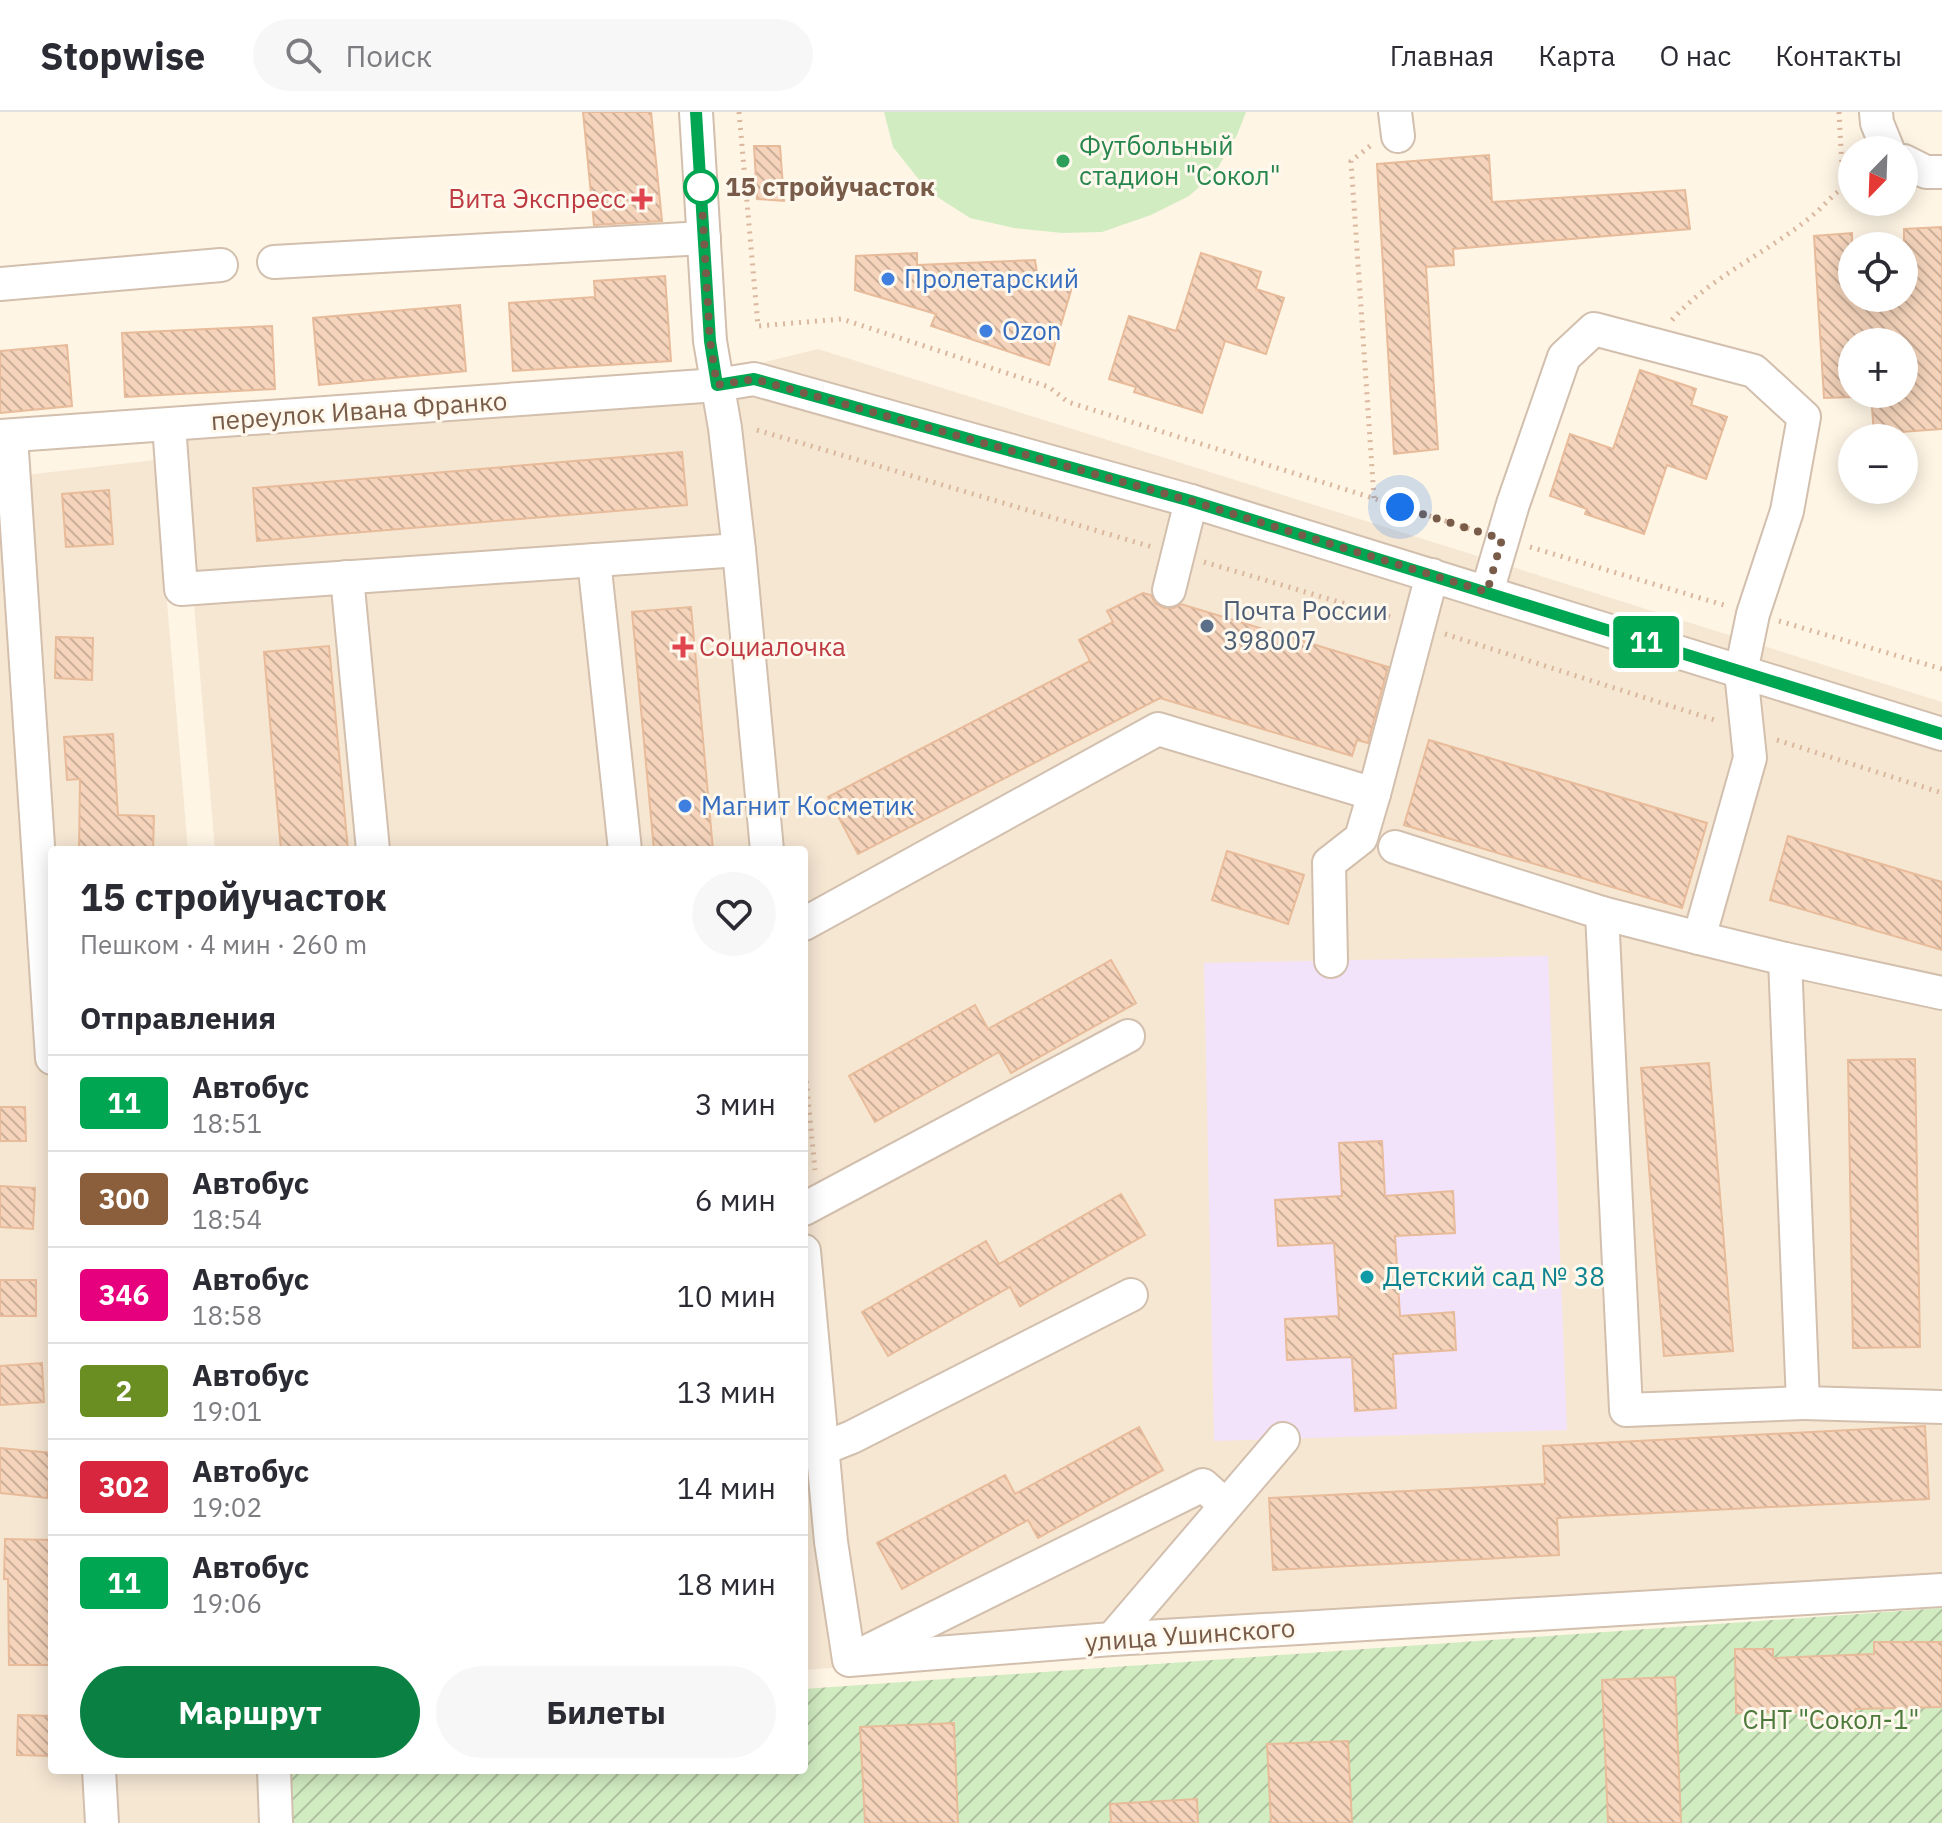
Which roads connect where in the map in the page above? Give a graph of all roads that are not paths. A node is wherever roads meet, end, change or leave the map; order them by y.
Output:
1 (696, 112) edge
2 (1876, 112) edge
3 (1882, 136) edge
4 (1918, 168) edge
5 (1942, 172) edge
6 (704, 238) junction
7 (274, 262) dead end
8 (221, 265) dead end
9 (0, 284) edge
10 (717, 385) junction
11 (169, 425) junction
12 (6, 436) edge
13 (1191, 501) junction
14 (739, 550) junction
15 (594, 560) junction
16 (1432, 575) junction
17 (347, 577) junction
18 (1169, 590) dead end
19 (1487, 592) junction
20 (1741, 672) junction
21 (1942, 734) edge
22 (1374, 794) junction
23 (373, 846) edge
24 (625, 846) edge
25 (767, 846) edge
26 (1395, 847) dead end
27 (1602, 913) junction
28 (808, 922) edge
29 (1699, 938) junction
30 (1785, 959) junction
31 (1331, 961) dead end
32 (1942, 993) edge
33 (48, 1004) edge
34 (1128, 1036) dead end
35 (808, 1207) edge
36 (808, 1295) edge
37 (1131, 1295) dead end
38 (1803, 1403) junction
39 (1942, 1407) edge
40 (1283, 1439) dead end
41 (822, 1449) junction
42 (1225, 1505) junction
43 (817, 1543) edge
44 (1942, 1590) edge
45 (1112, 1639) junction
46 (849, 1660) junction
47 (99, 1774) edge
48 (274, 1774) edge
49 (102, 1823) edge
50 (276, 1823) edge

1 - 6 street
2 - 3 street
4 - 5 street
6 - 7 street
6 - 10 street
8 - 9 street
10 - 11 street, переулок Ивана Франко
10 - 13 street
10 - 14 street
11 - 12 street, переулок Ивана Франко
11 - 17 street
12 - 33 street
13 - 16 street
13 - 18 street
14 - 15 street
14 - 25 street
15 - 17 street
15 - 24 street
16 - 19 street
16 - 22 street
17 - 23 street
19 - 20 street
19 - 20 street
20 - 21 street
20 - 29 street
22 - 28 street
22 - 31 street
26 - 27 street
27 - 29 street
27 - 38 street
29 - 30 street
30 - 32 street
30 - 38 street
34 - 35 street
36 - 41 street
37 - 41 street
38 - 39 street
40 - 42 street
41 - 43 street
42 - 45 street
42 - 46 street
43 - 46 street
44 - 45 street, улица Ушинского
45 - 46 street, улица Ушинского
47 - 49 street
48 - 50 street

